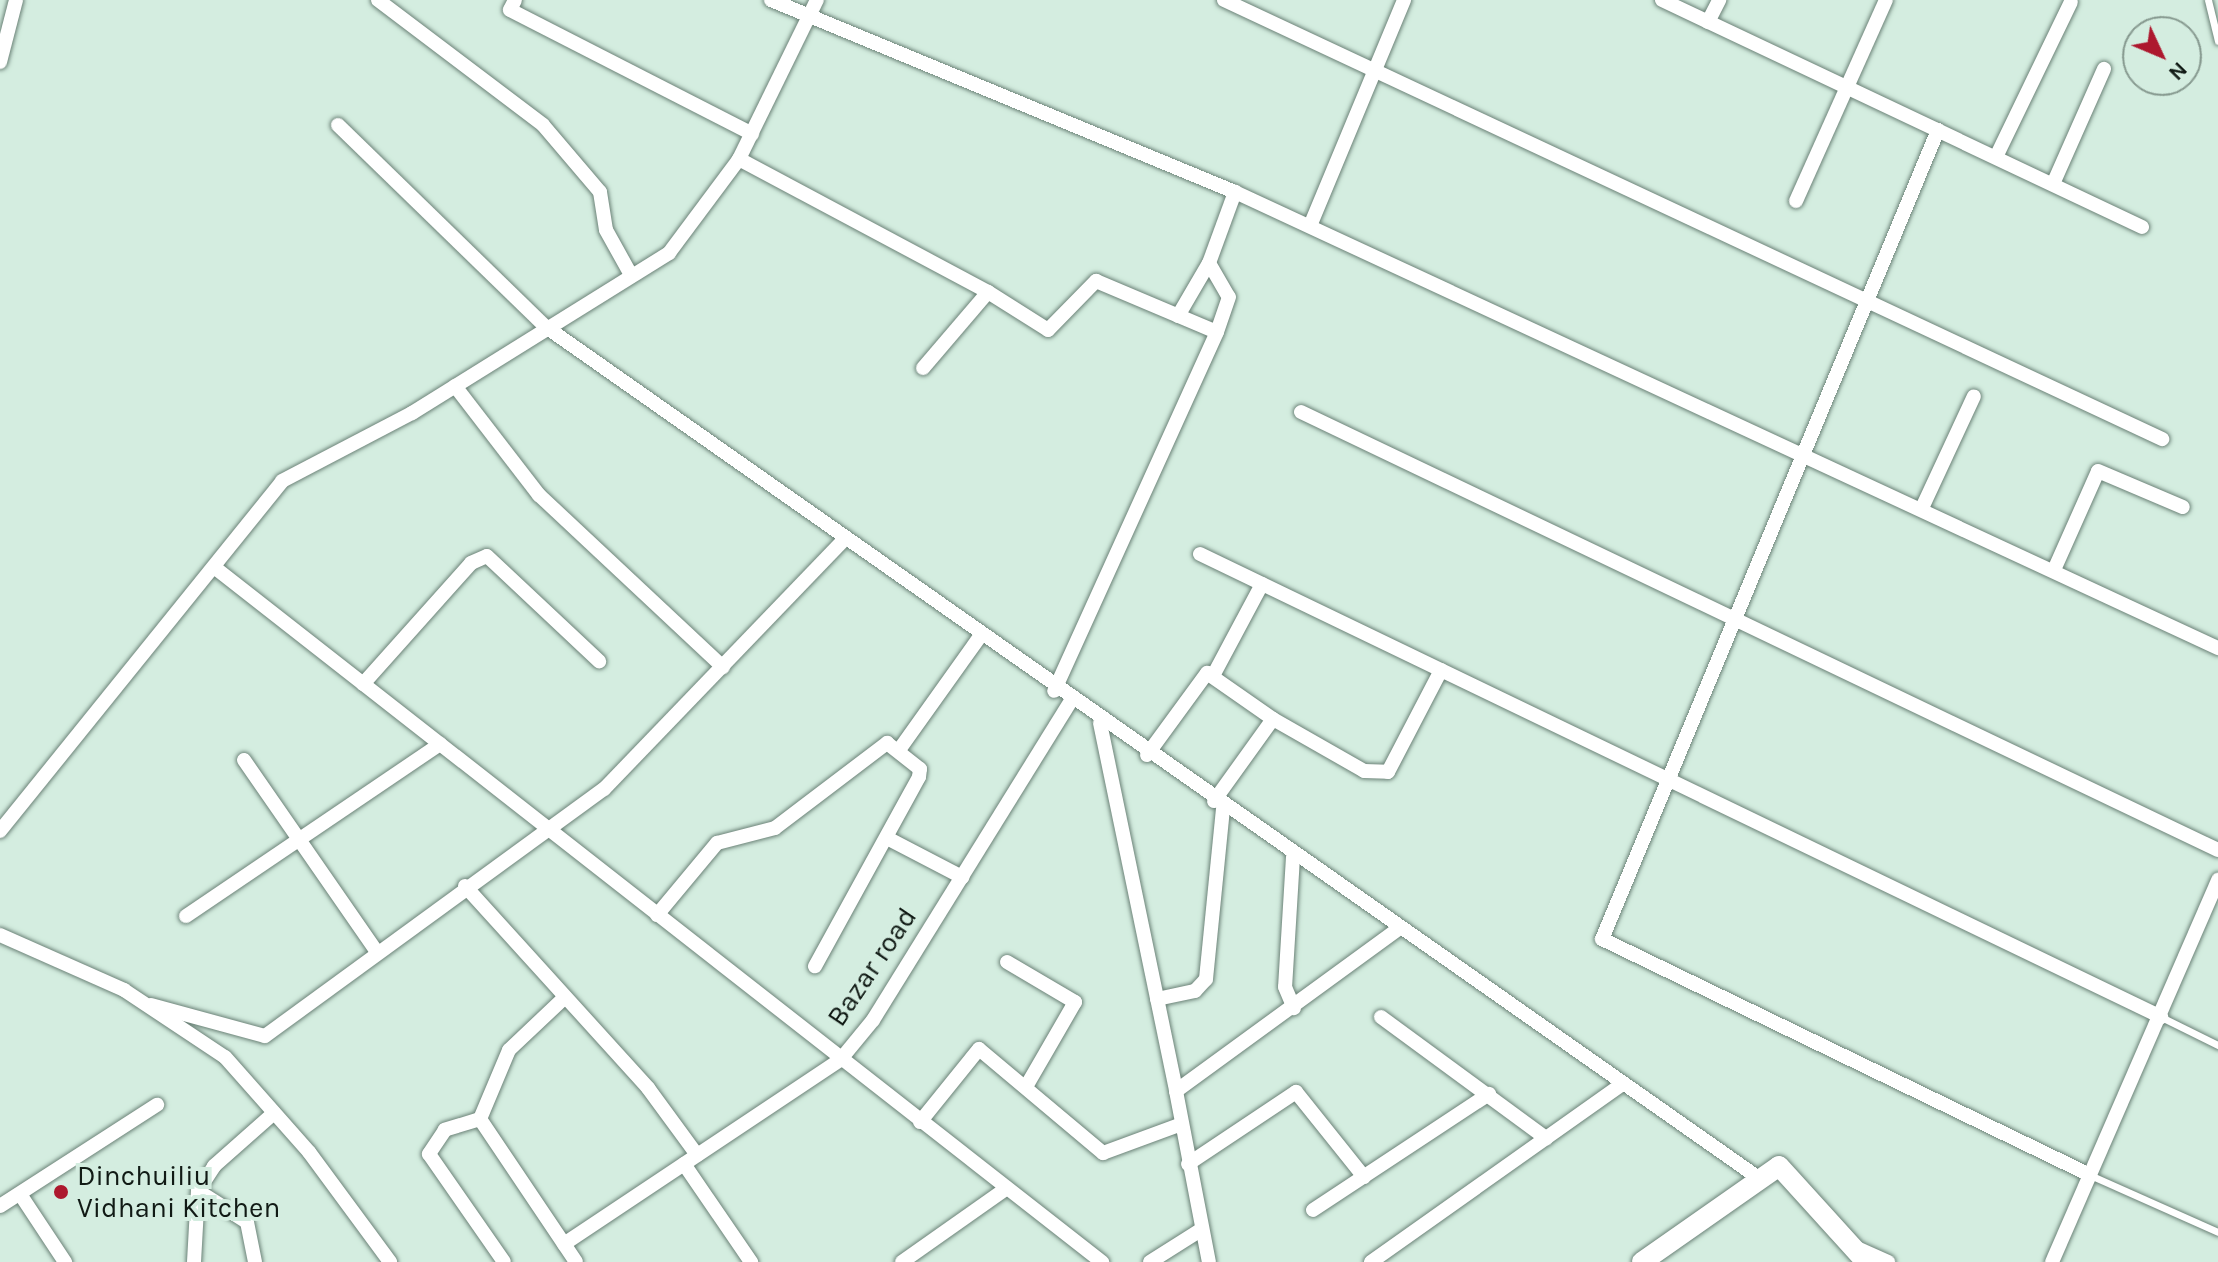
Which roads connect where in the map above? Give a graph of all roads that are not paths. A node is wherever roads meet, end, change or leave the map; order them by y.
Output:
1 (16, 0) edge
2 (378, 0) edge
3 (515, 0) edge
4 (771, 0) edge
5 (817, 0) edge
6 (1224, 0) edge
7 (1404, 0) edge
8 (1662, 0) edge
9 (1719, 0) edge
10 (1886, 0) edge
11 (2208, 0) edge
12 (2071, 2) dead end
13 (809, 19) junction
14 (1708, 22) junction
15 (2218, 41) edge
16 (0, 62) edge
17 (2104, 69) dead end
18 (1375, 70) junction
19 (1845, 86) junction
20 (338, 125) dead end
21 (1938, 130) junction
22 (752, 134) junction
23 (1996, 157) junction
24 (739, 159) junction
25 (2053, 184) junction
26 (1235, 192) junction
27 (1796, 201) dead end
28 (1310, 226) junction
29 (2142, 227) dead end
30 (1209, 263) junction
31 (631, 275) junction
32 (988, 292) junction
33 (1868, 297) junction
34 (1178, 316) junction
35 (546, 327) junction
36 (1217, 332) junction
37 (923, 368) dead end
38 (455, 386) junction
39 (1974, 396) dead end
40 (1301, 412) dead end
41 (2162, 439) dead end
42 (1804, 452) junction
43 (2183, 507) dead end
44 (1922, 508) junction
45 (842, 542) junction
46 (1200, 554) dead end
47 (214, 567) junction
48 (2054, 570) junction
49 (1262, 584) junction
50 (1735, 619) junction
51 (979, 638) junction
52 (2218, 648) edge
53 (599, 661) dead end
54 (723, 667) junction
55 (1441, 670) junction
56 (1214, 674) junction
57 (363, 684) junction
58 (1054, 691) junction
59 (1070, 702) junction
60 (1273, 719) junction
61 (1100, 723) junction
62 (440, 744) junction
63 (899, 750) junction
64 (1147, 755) junction
65 (244, 760) dead end
66 (1671, 780) junction
67 (1218, 804) junction
68 (545, 826) junction
69 (0, 831) edge
70 (887, 838) junction
71 (299, 840) junction
72 (2218, 850) edge
73 (1293, 857) junction
74 (962, 877) junction
75 (2218, 880) edge
76 (465, 886) junction
77 (657, 915) junction
78 (186, 916) dead end
79 (1398, 929) junction
80 (0, 935) edge
81 (377, 952) junction
82 (1007, 962) dead end
83 (815, 966) dead end
84 (565, 997) junction
85 (1157, 999) junction
86 (151, 1005) junction
87 (1294, 1008) junction
88 (1381, 1017) dead end
89 (2161, 1017) junction
90 (2218, 1045) edge
91 (841, 1059) junction
92 (1622, 1084) junction
93 (1026, 1087) junction
94 (1176, 1091) junction
95 (1489, 1094) junction
96 (157, 1105) dead end
97 (274, 1113) junction
98 (480, 1119) junction
99 (920, 1122) junction
100 (1179, 1125) junction
101 (1546, 1138) junction
102 (697, 1155) junction
103 (684, 1164) junction
104 (1188, 1164) junction
105 (2090, 1175) junction
106 (1364, 1177) junction
107 (1760, 1179) junction
108 (1007, 1188) junction
109 (198, 1191) junction
110 (20, 1194) junction
111 (0, 1206) edge
112 (1313, 1210) dead end
113 (1199, 1231) junction
114 (2218, 1232) edge
115 (564, 1244) junction
116 (1851, 1246) junction
117 (65, 1262) edge
118 (194, 1262) edge
119 (255, 1262) edge
120 (390, 1262) edge
121 (504, 1262) edge
122 (576, 1262) edge
123 (751, 1262) edge
124 (902, 1262) edge
125 (1102, 1262) edge
126 (1150, 1262) edge
127 (1209, 1262) edge
128 (1371, 1262) edge
129 (1642, 1262) edge
130 (1866, 1262) edge
131 (1888, 1262) edge
132 (2052, 1262) edge

1 - 16 street
2 - 31 street
3 - 22 street
4 - 13 street
5 - 13 street
6 - 18 street
7 - 18 street
8 - 14 street
9 - 14 street
10 - 19 street
11 - 15 lane
12 - 23 street
13 - 22 street
13 - 26 street
14 - 19 street
17 - 25 street
18 - 28 street
18 - 33 street
19 - 21 street
19 - 27 street
20 - 35 street
21 - 23 street
21 - 33 street
22 - 24 street
23 - 25 street
24 - 31 street
24 - 32 street
25 - 29 street
26 - 28 street
26 - 30 street
28 - 42 street
30 - 34 street
30 - 36 street
31 - 35 street
32 - 34 street
32 - 37 street
33 - 41 street
33 - 42 street
34 - 36 street
35 - 38 street
35 - 45 street
36 - 58 street
38 - 47 street
38 - 54 street
39 - 44 street
40 - 50 street
42 - 44 street
42 - 50 street
43 - 48 street
44 - 48 street
45 - 51 street
45 - 54 street
46 - 49 street
47 - 57 street
47 - 69 street
48 - 52 street
49 - 55 street
49 - 56 street
50 - 66 street
50 - 72 street
51 - 58 street
51 - 63 street
53 - 57 street
54 - 68 street
55 - 60 street
55 - 66 street
56 - 60 street
56 - 64 street
57 - 62 street
58 - 59 street
59 - 61 street
59 - 74 street, Bazar road
60 - 67 street
61 - 64 street
61 - 85 street
62 - 68 street
62 - 71 street
63 - 70 street
63 - 77 street
64 - 67 street
65 - 71 street
66 - 89 street
66 - 105 street
67 - 73 street
67 - 85 street
68 - 76 street
68 - 77 street
70 - 74 street
70 - 83 street
71 - 78 street
71 - 81 street
73 - 79 street
73 - 87 street
74 - 91 street, Bazar road
75 - 89 street
76 - 81 street
76 - 84 street
77 - 91 street
79 - 87 street
79 - 92 street
80 - 86 street
81 - 86 street
82 - 93 street
84 - 98 street
84 - 102 street
85 - 94 street
86 - 97 street
87 - 94 street
88 - 95 street
89 - 90 lane
89 - 105 street
91 - 99 street
91 - 102 street, Bazar road
92 - 101 street
92 - 107 street
93 - 99 street
93 - 100 street
94 - 100 street
95 - 101 street
95 - 106 street
96 - 110 street
97 - 109 street
97 - 120 street
98 - 115 street
98 - 121 street
99 - 108 street
100 - 104 street
101 - 128 street
102 - 103 street, Bazar road
103 - 115 street, Bazar road
103 - 123 street
104 - 106 street
104 - 113 street
105 - 114 lane
105 - 132 street
106 - 112 street
107 - 116 street
107 - 129 street
108 - 124 street
108 - 125 street
109 - 118 street
109 - 119 street
110 - 111 street
110 - 117 street
113 - 126 street
113 - 127 street
115 - 122 street
116 - 130 street
116 - 131 street

